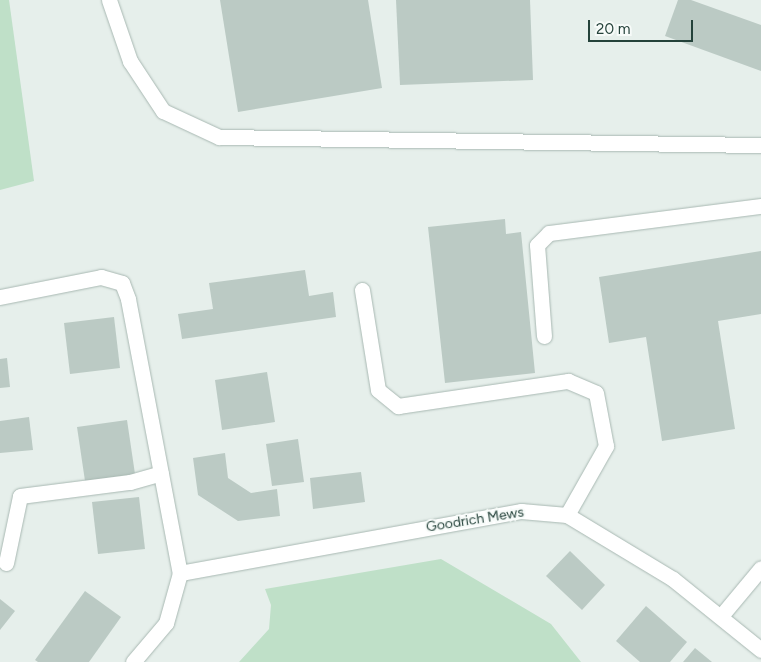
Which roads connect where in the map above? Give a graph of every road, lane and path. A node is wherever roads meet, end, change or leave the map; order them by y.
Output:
1 (109, 0) edge
2 (761, 145) edge
3 (761, 206) edge
4 (362, 290) dead end
5 (0, 297) edge
6 (544, 336) dead end
7 (161, 473) junction
8 (567, 515) junction
9 (6, 563) dead end
10 (761, 568) edge
11 (180, 573) junction
12 (721, 616) junction
13 (761, 650) edge
14 (133, 662) edge

1 - 2 street
3 - 6 street
4 - 8 street
5 - 7 street
7 - 9 street
7 - 11 street
8 - 11 street, Goodrich Mews
8 - 12 street, Goodrich Mews
10 - 12 street
11 - 14 street
12 - 13 street, Goodrich Mews

